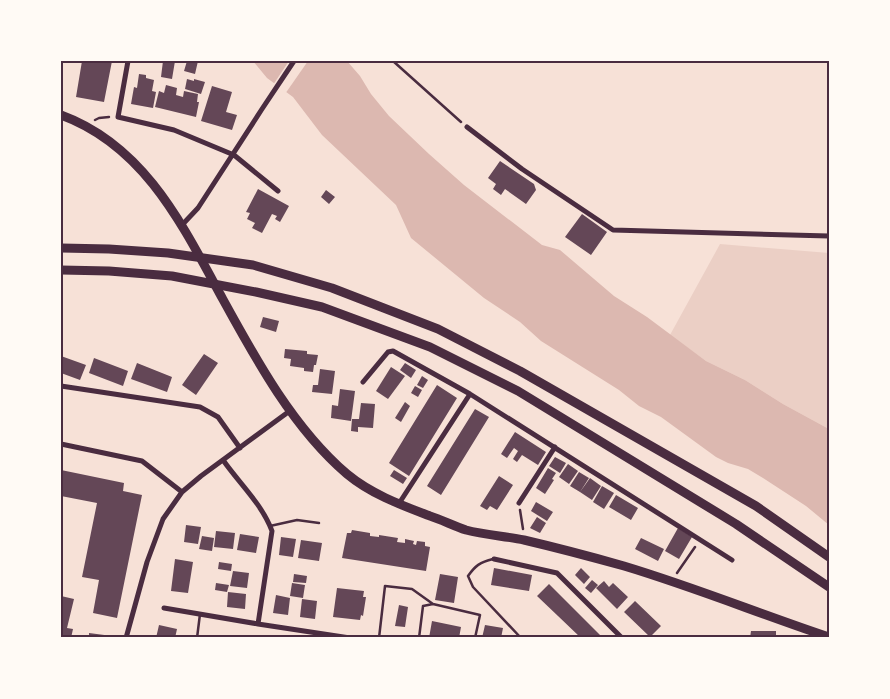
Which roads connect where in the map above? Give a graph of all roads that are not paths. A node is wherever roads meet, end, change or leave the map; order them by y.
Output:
1 (128, 61) edge
2 (294, 61) edge
3 (61, 115) edge
4 (467, 127) road end
5 (234, 155) junction
6 (278, 192) dead end
7 (182, 226) junction
8 (829, 236) edge
9 (61, 248) edge
10 (61, 270) edge
11 (363, 382) dead end
12 (61, 386) edge
13 (470, 394) junction
14 (291, 410) junction
15 (61, 444) edge
16 (555, 447) junction
17 (240, 448) junction
18 (224, 460) junction
19 (182, 492) junction
20 (519, 503) road end
21 (398, 505) junction
22 (319, 523) dead end
23 (270, 526) junction
24 (829, 557) edge
25 (494, 559) joint
26 (732, 560) dead end
27 (829, 587) edge
28 (433, 604) junction
29 (164, 608) dead end
30 (200, 614) junction
31 (258, 624) junction
32 (300, 630) junction
33 (808, 634) edge
34 (829, 636) edge
35 (126, 638) edge
36 (198, 638) edge
37 (299, 638) edge
38 (350, 638) edge
39 (379, 638) edge
40 (419, 638) edge
41 (475, 638) edge
42 (521, 638) edge
43 (622, 638) edge

1 - 5 street
2 - 5 street
3 - 7 main road
4 - 8 street
5 - 6 street
5 - 7 street
7 - 14 main road
9 - 24 main road
10 - 27 main road
11 - 13 street
12 - 17 street
13 - 16 street
13 - 21 street
14 - 17 street
14 - 21 main road
15 - 19 street
16 - 20 street
16 - 26 street
17 - 18 street
18 - 19 street
18 - 23 street
19 - 35 street
21 - 33 main road
22 - 23 lane
23 - 31 street
25 - 42 lane
25 - 43 street
28 - 39 lane
28 - 40 lane
28 - 41 lane
29 - 30 street
30 - 31 street
30 - 36 lane
31 - 32 street
32 - 37 street
32 - 38 street
33 - 34 main road

